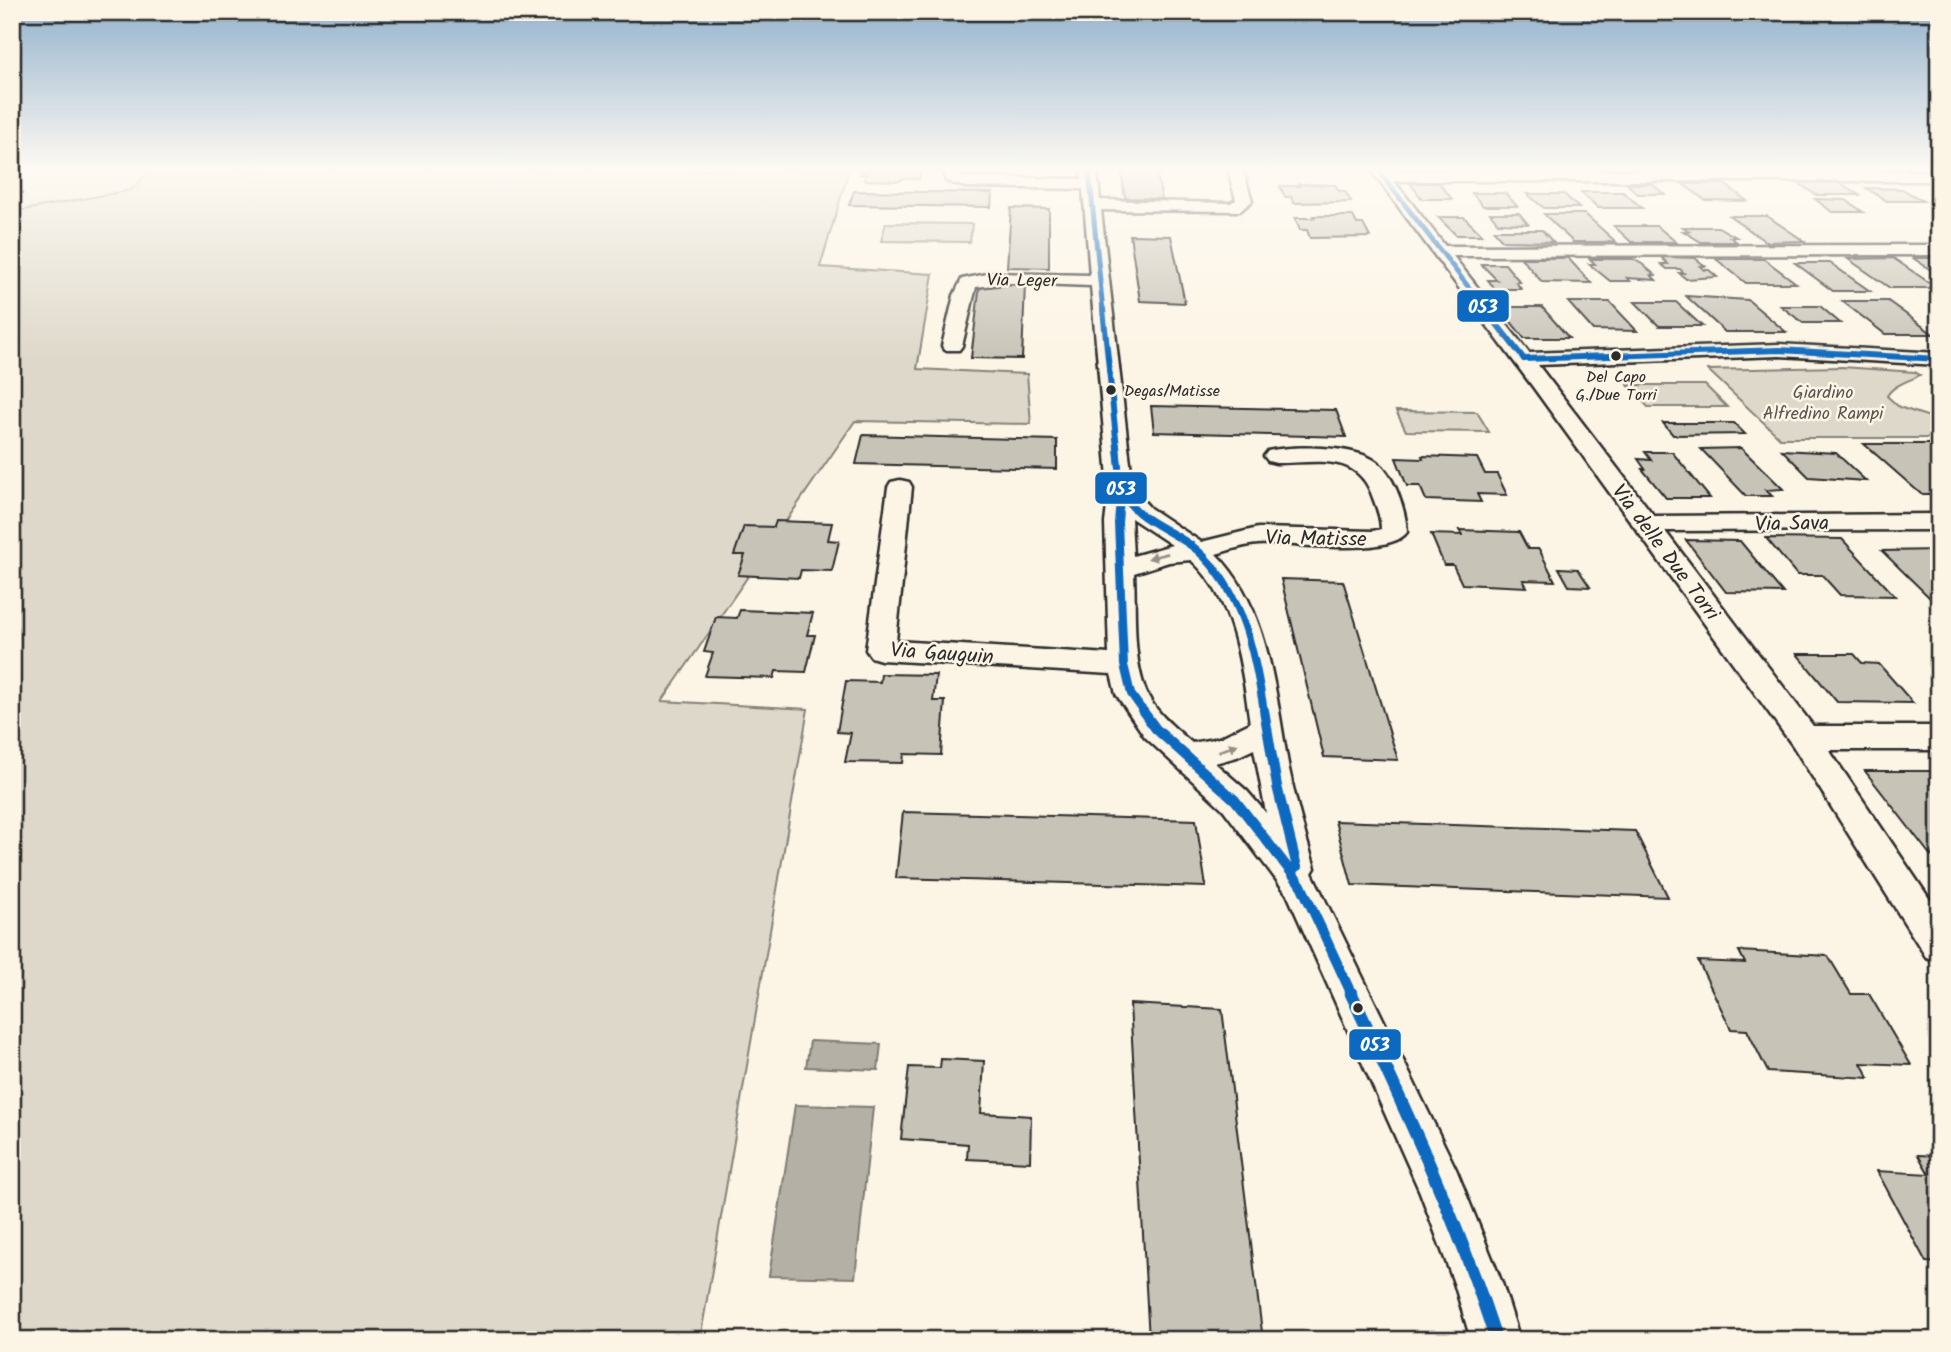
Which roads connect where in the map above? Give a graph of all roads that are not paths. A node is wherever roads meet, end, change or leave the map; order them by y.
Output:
1 (1095, 233) edge
2 (1426, 233) edge
3 (1939, 250) edge
4 (1440, 251) junction
5 (1100, 281) junction
6 (952, 346) dead end
7 (1524, 359) junction
8 (1939, 359) edge
9 (1276, 456) dead end
10 (900, 487) dead end
11 (1121, 489) junction
12 (1939, 522) edge
13 (1646, 524) junction
14 (1199, 551) junction
15 (1120, 569) junction
16 (1124, 665) junction
17 (1266, 728) junction
18 (1804, 738) junction
19 (1939, 738) edge
20 (1186, 756) junction
21 (1301, 885) junction
22 (1939, 945) edge
23 (1496, 1340) edge

1 - 5 street
2 - 4 street, Via delle Due Torri
3 - 4 street
4 - 7 street, Via delle Due Torri
5 - 6 street, Via Leger
5 - 11 street
7 - 8 street
7 - 13 street, Via delle Due Torri
9 - 14 street, Via Matisse
10 - 16 street, Via Gauguin
11 - 14 street
11 - 15 street
12 - 13 street, Via Sava
13 - 18 street, Via delle Due Torri
14 -> 15 street
14 - 17 street
15 - 16 street
16 - 20 street
20 -> 17 street
17 - 21 street
18 - 19 street
18 - 22 street, Via delle Due Torri
20 - 21 street
21 - 23 street

